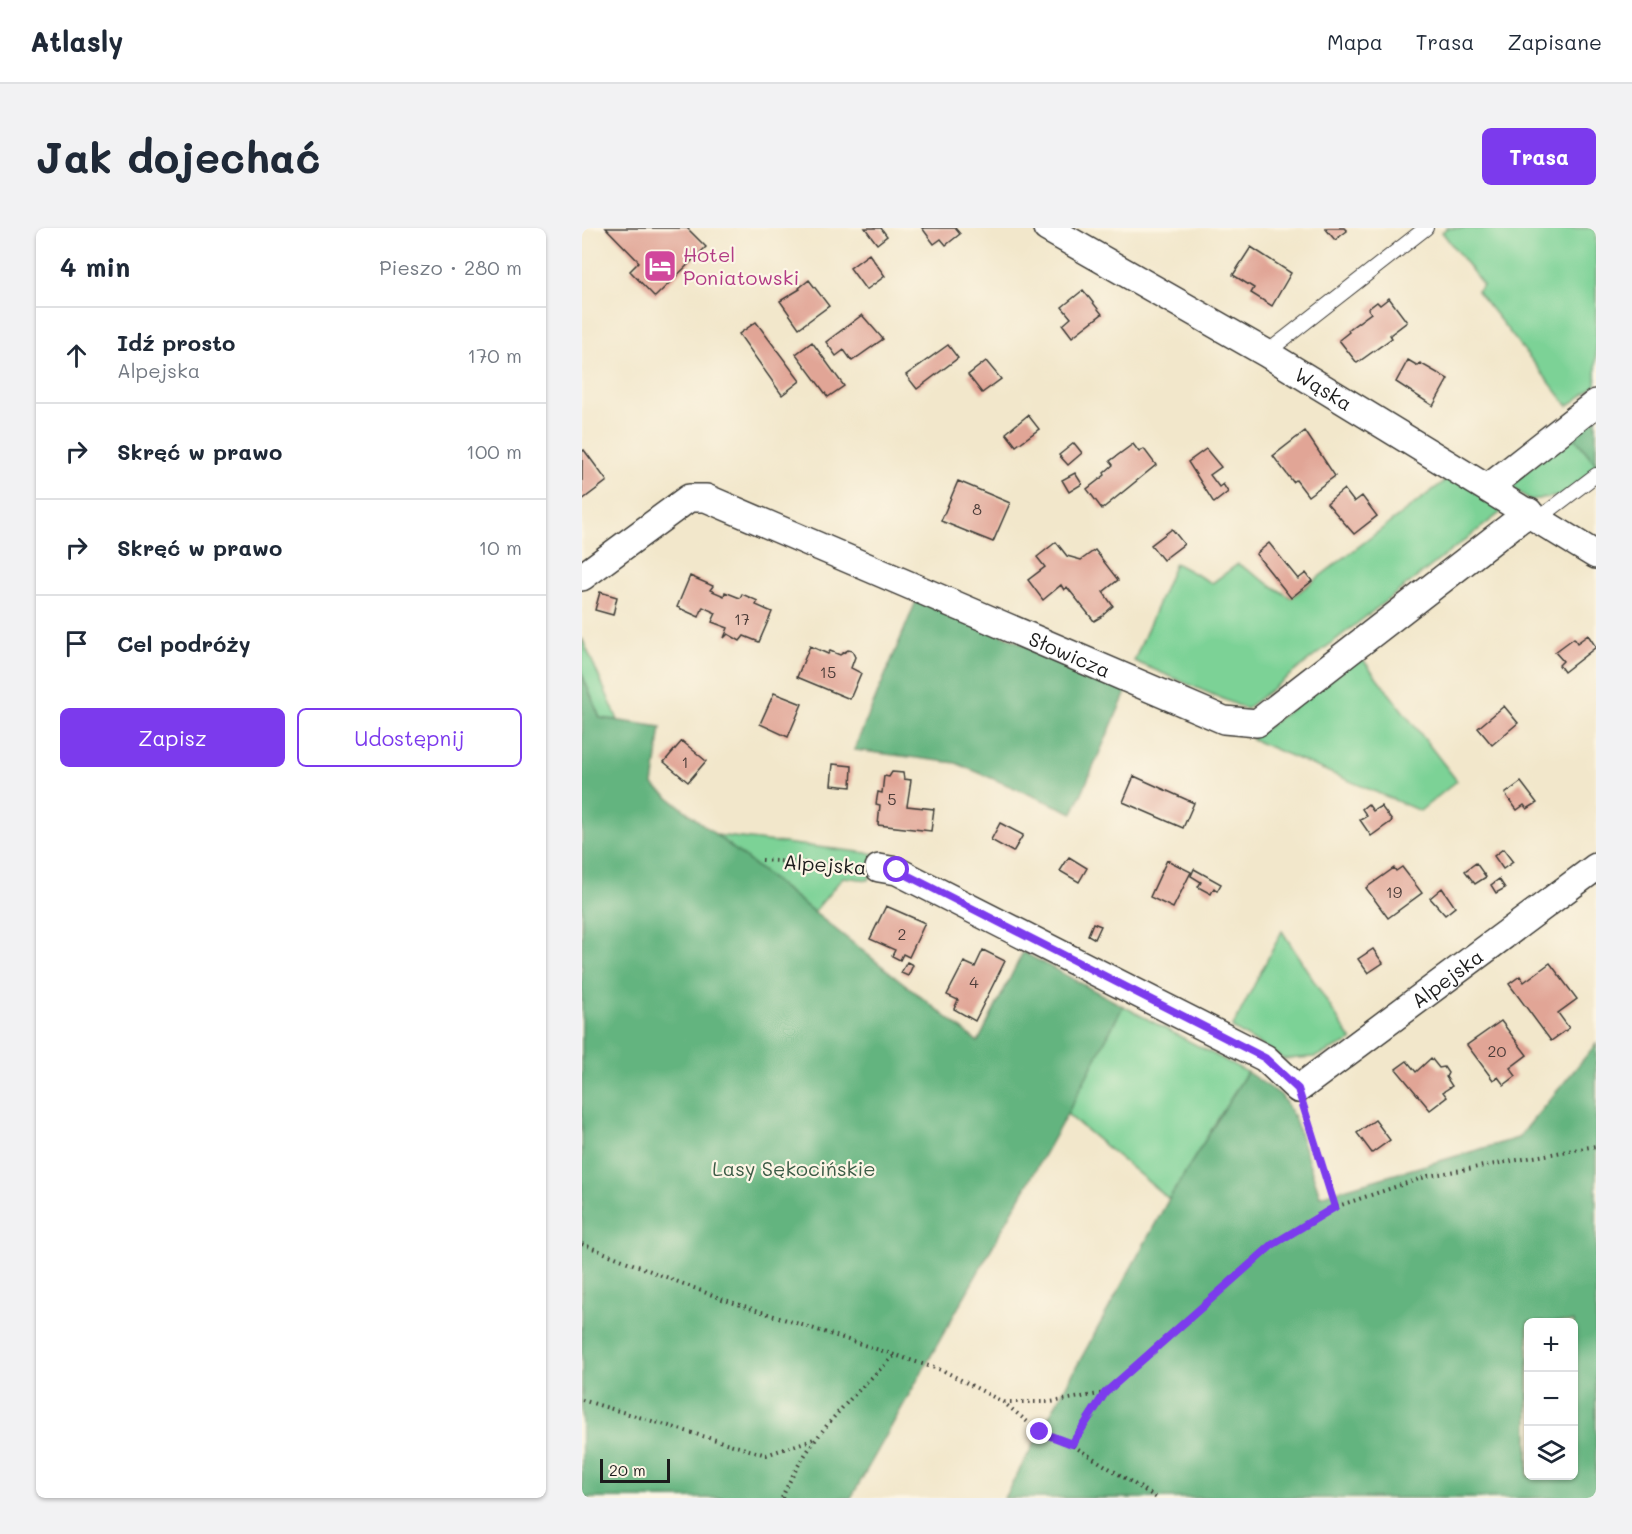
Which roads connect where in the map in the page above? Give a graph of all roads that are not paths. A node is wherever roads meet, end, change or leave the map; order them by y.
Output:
1 (1047, 228) edge
2 (1426, 228) edge
3 (1266, 353) junction
4 (1596, 403) edge
5 (1596, 475) edge
6 (1489, 487) junction
7 (1534, 515) junction
8 (1596, 555) edge
9 (582, 577) edge
10 (1596, 867) edge
11 (879, 868) road end

1 - 3 street, Wąska
2 - 3 lane
3 - 6 street, Wąska
4 - 6 street
5 - 7 lane
6 - 7 street, Wąska
7 - 8 street, Wąska
7 - 9 street, Słowicza
10 - 11 street, Alpejska

